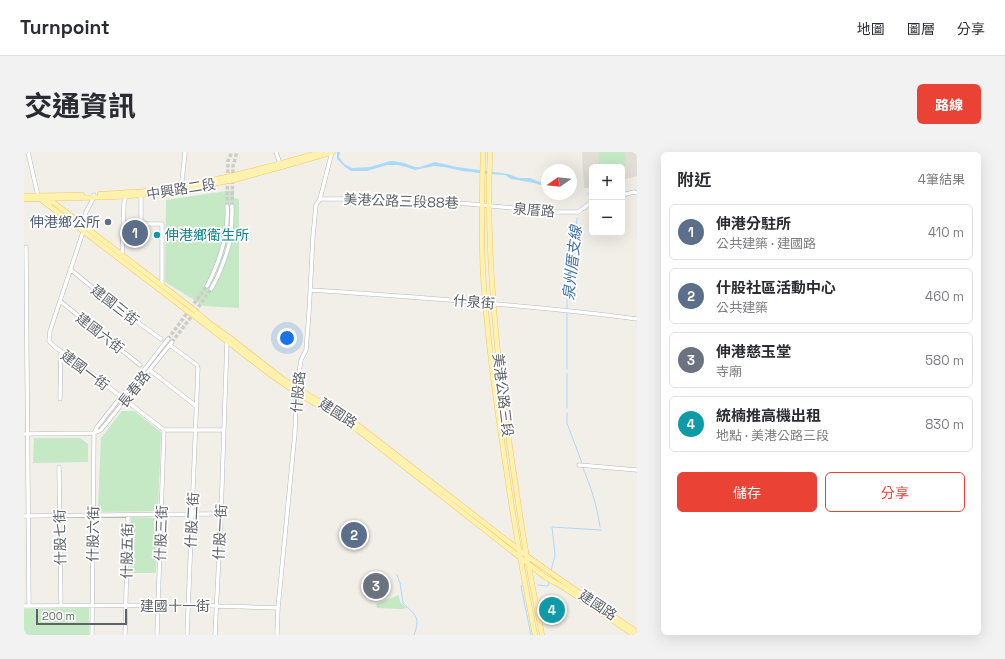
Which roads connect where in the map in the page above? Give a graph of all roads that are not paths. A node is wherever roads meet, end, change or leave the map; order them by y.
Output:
1 (28, 152) edge
2 (185, 152) edge
3 (276, 152) edge
4 (321, 152) edge
5 (332, 152) edge
6 (483, 152) edge
7 (490, 152) edge
8 (280, 166) junction
9 (183, 187) junction
10 (141, 193) junction
11 (637, 193) edge
12 (126, 194) junction
13 (625, 194) edge
14 (24, 196) edge
15 (94, 196) junction
16 (41, 198) junction
17 (24, 199) edge
18 (320, 199) junction
19 (589, 204) edge
20 (482, 205) junction
21 (489, 205) junction
22 (227, 206) tunnel mouth
23 (232, 206) tunnel mouth
24 (123, 224) junction
25 (141, 224) junction
26 (84, 228) junction
27 (26, 247) dead end
28 (122, 256) junction
29 (70, 269) junction
30 (162, 286) junction
31 (207, 286) tunnel mouth
32 (211, 289) tunnel mouth
33 (310, 290) junction
34 (60, 301) junction
35 (485, 303) junction
36 (493, 304) junction
37 (637, 319) edge
38 (161, 339) dead end
39 (168, 339) tunnel mouth
40 (227, 341) junction
41 (61, 351) junction
42 (140, 365) dead end
43 (151, 371) dead end
44 (297, 390) junction
45 (121, 397) junction
46 (60, 399) dead end
47 (125, 400) junction
48 (196, 406) junction
49 (164, 430) junction
50 (196, 430) junction
51 (224, 430) junction
52 (94, 433) junction
53 (26, 434) edge
54 (579, 465) dead end
55 (59, 468) dead end
56 (637, 470) edge
57 (424, 480) junction
58 (162, 514) junction
59 (192, 514) junction
60 (221, 514) junction
61 (94, 515) junction
62 (128, 515) junction
63 (24, 516) edge
64 (29, 516) junction
65 (60, 516) junction
66 (518, 550) junction
67 (527, 556) junction
68 (520, 557) junction
69 (528, 563) junction
70 (158, 605) junction
71 (188, 605) junction
72 (24, 606) edge
73 (30, 606) junction
74 (61, 606) junction
75 (92, 606) junction
76 (126, 606) junction
77 (216, 606) junction
78 (278, 608) junction
79 (637, 632) edge
80 (92, 635) edge
81 (126, 635) edge
82 (157, 635) edge
83 (187, 635) edge
84 (215, 635) edge
85 (277, 635) edge
86 (535, 635) edge
87 (542, 635) edge
88 (634, 635) edge

1 - 16 street
2 - 9 street
3 - 8 street
4 - 8 main road, 中興路二段
5 - 8 main road, 中興路二段
5 - 18 street, 什股路
6 - 20 main road, 美港公路三段
7 - 21 main road, 美港公路三段
8 - 9 main road, 中興路二段
9 - 10 main road, 中興路二段
10 - 12 main road, 中興路二段
10 - 25 street
11 - 13 street
12 - 15 main road, 中興路二段
12 - 24 street
14 - 16 main road, 中興路二段
15 - 16 main road, 中興路二段
15 - 16 main road, 中興路二段
15 - 26 street, 建國一街
16 - 17 main road, 中興路二段
16 - 26 main road, 建國路
18 - 20 street, 美港公路三段88巷
18 - 33 street, 什股路
19 - 21 street, 泉厝路
20 - 21 street, 美港公路三段88巷
20 - 35 main road, 美港公路三段
21 - 36 main road, 美港公路三段
22 - 31 street
23 - 32 street
24 - 25 street
24 - 28 street
25 - 30 street
26 - 28 main road, 建國路
26 - 29 street, 建國一街
26 - 40 main road, 建國路
27 - 53 street
28 - 30 main road, 建國路
29 - 34 street, 建國一街
29 - 38 street, 建國三街
30 - 44 main road, 建國路
33 - 35 street, 什泉街
33 - 44 street, 什股路
34 - 41 street, 建國一街
34 - 42 street, 建國六街
35 - 36 street, 什泉街
35 - 66 main road, 美港公路三段
36 - 37 street, 什泉街
36 - 67 main road, 美港公路三段
39 - 45 street, 長春路
40 - 44 main road, 建國路
40 - 51 street
41 - 45 street, 建國一街
41 - 46 street
43 - 48 street
44 - 57 main road, 建國路
44 - 78 street, 什股路
45 - 47 street, 建國一街
45 - 52 street, 長春路
47 - 48 street, 長春路
47 - 49 street, 建國一街
47 - 52 street, 長春路
48 - 50 street, 什股二街
49 - 50 street
49 - 58 street, 什股三街
50 - 51 street
50 - 59 street, 什股二街
51 - 60 street, 什股一街
52 - 53 street
52 - 61 street, 什股六街
53 - 64 street
54 - 56 street
55 - 65 street, 什股七街
57 - 66 main road, 建國路
57 - 68 main road, 建國路
58 - 59 street
58 - 62 street
58 - 70 street, 什股三街
59 - 60 street
59 - 71 street, 什股二街
60 - 77 street, 什股一街
61 - 62 street
61 - 65 street
61 - 75 street, 什股六街
62 - 76 street, 什股五街
63 - 64 street
64 - 65 street
64 - 73 street
65 - 74 street, 什股七街
66 - 67 main road, 建國路
66 - 68 main road, 美港公路三段
67 - 69 main road, 美港公路三段
67 - 79 main road, 建國路
68 - 69 main road, 建國路
68 - 86 main road, 美港公路三段
69 - 87 main road, 美港公路三段
69 - 88 main road, 建國路
70 - 71 street, 建國十一街
70 - 76 street, 建國十一街
70 - 82 street, 什股三街
71 - 77 street, 建國十一街
71 - 83 street, 什股二街
72 - 73 street, 建國十一街
73 - 74 street, 建國十一街
74 - 75 street, 建國十一街
75 - 76 street, 建國十一街
75 - 80 street, 什股六街
76 - 81 street, 什股五街
77 - 78 street, 建國十一街
77 - 84 street, 什股一街
78 - 85 street, 什股路

